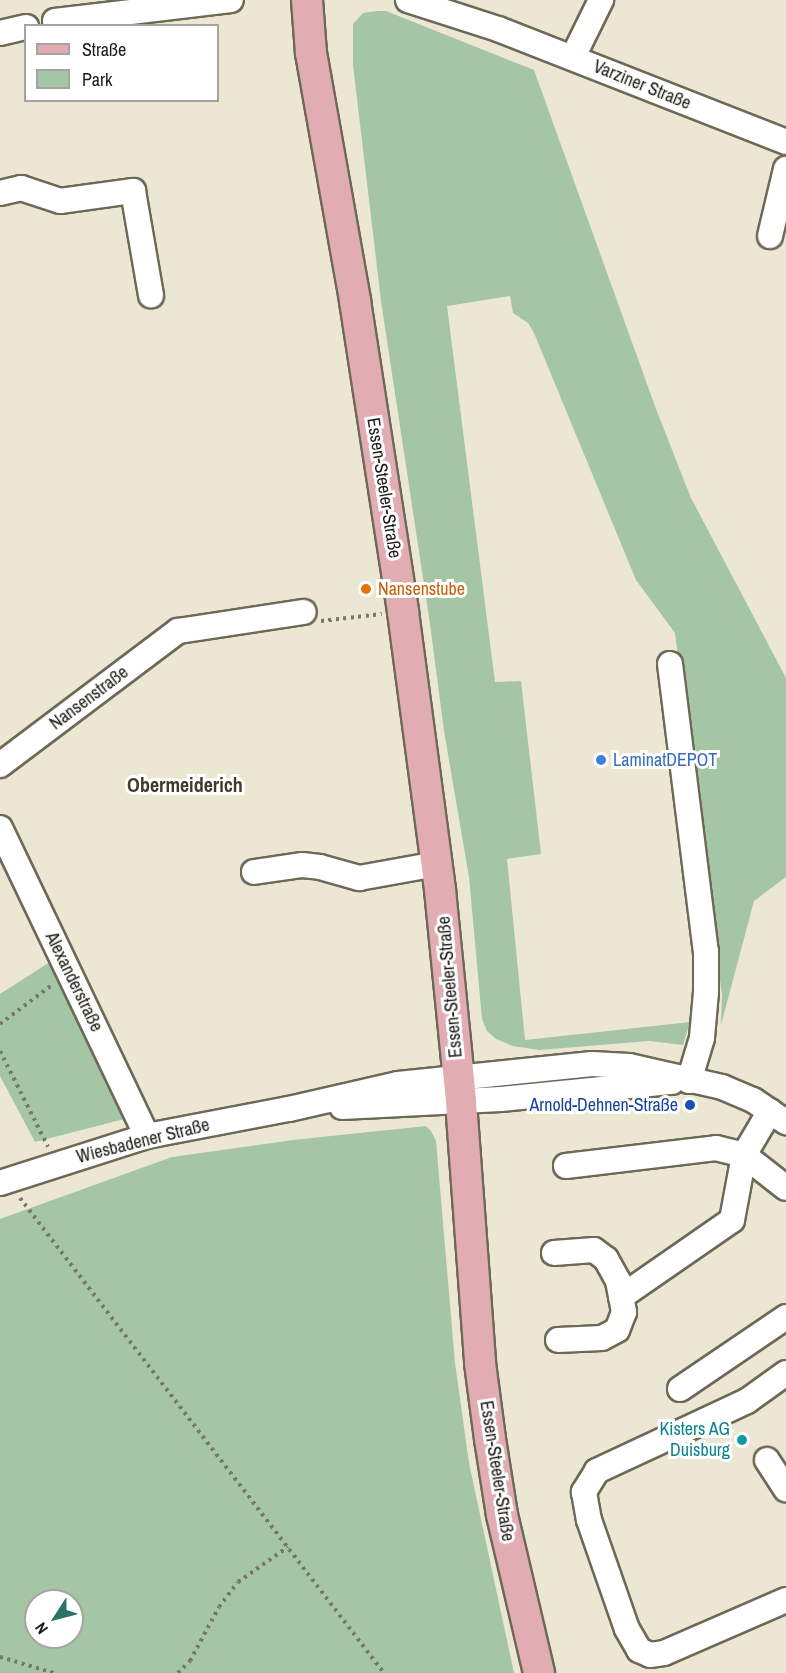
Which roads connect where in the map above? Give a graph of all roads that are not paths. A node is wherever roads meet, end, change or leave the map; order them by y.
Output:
1 (138, 0) edge
2 (231, 0) edge
3 (307, 0) edge
4 (321, 0) edge
5 (408, 0) edge
6 (439, 0) edge
7 (601, 0) edge
8 (44, 23) edge
9 (24, 27) edge
10 (498, 29) junction
11 (0, 33) edge
12 (573, 57) junction
13 (786, 142) edge
14 (786, 169) edge
15 (0, 193) edge
16 (770, 236) dead end
17 (151, 296) dead end
18 (355, 301) junction
19 (304, 612) road end
20 (670, 664) dead end
21 (0, 765) edge
22 (0, 828) edge
23 (437, 864) junction
24 (254, 872) dead end
25 (689, 1081) junction
26 (460, 1089) junction
27 (778, 1117) edge
28 (147, 1136) junction
29 (744, 1155) junction
30 (566, 1166) dead end
31 (4, 1182) edge
32 (786, 1188) edge
33 (554, 1252) dead end
34 (621, 1297) junction
35 (786, 1317) edge
36 (558, 1340) dead end
37 (786, 1373) edge
38 (680, 1389) dead end
39 (767, 1460) dead end
40 (786, 1489) edge
41 (786, 1600) edge
42 (539, 1673) edge

1 - 8 street
2 - 8 street
3 - 18 main road, Essen-Steeler-Straße
4 - 18 main road, Essen-Steeler-Straße
5 - 10 street, Varziner Straße
6 - 10 street, Varziner Straße
7 - 12 street
9 - 11 street
10 - 12 street, Varziner Straße
12 - 13 street, Varziner Straße
14 - 16 street
15 - 17 street
18 - 23 main road, Essen-Steeler-Straße
19 - 21 street, Nansenstraße
20 - 25 street
22 - 28 street, Alexanderstraße
23 - 24 street
23 - 26 main road, Essen-Steeler-Straße
25 - 26 street
25 - 27 street
26 - 28 street, Wiesbadener Straße
26 - 42 main road, Essen-Steeler-Straße
27 - 29 street
28 - 31 street, Wiesbadener Straße
29 - 30 street
29 - 32 street
29 - 34 street
33 - 34 street
34 - 36 street
35 - 38 street
37 - 41 street
39 - 40 street

